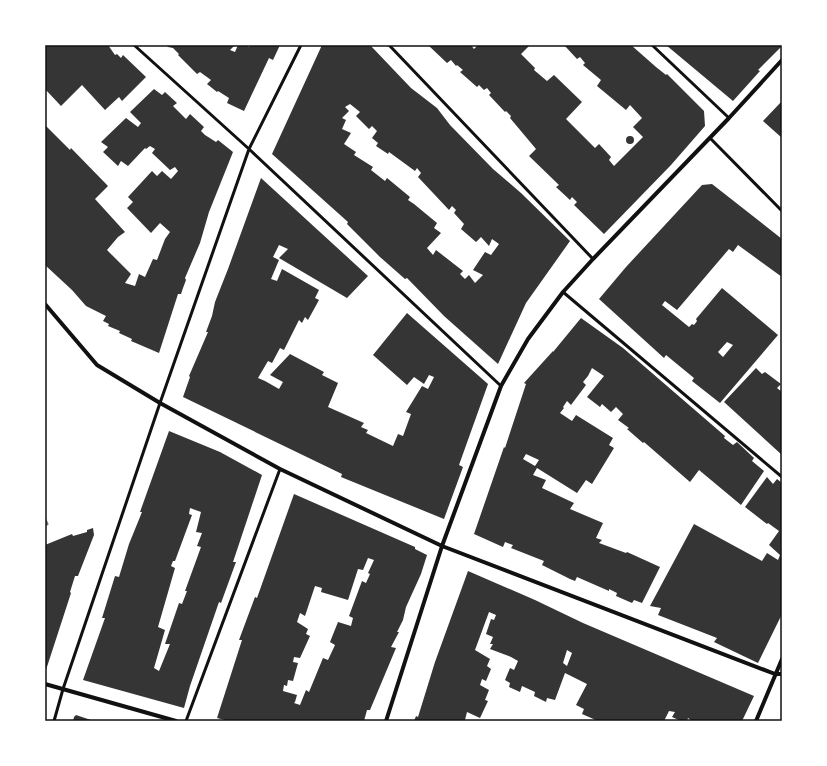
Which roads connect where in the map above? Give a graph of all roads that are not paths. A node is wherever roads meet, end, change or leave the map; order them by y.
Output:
1 (134, 45) edge
2 (301, 45) edge
3 (389, 45) edge
4 (652, 45) edge
5 (782, 60) edge
6 (729, 118) junction
7 (710, 138) junction
8 (249, 149) junction
9 (782, 211) edge
10 (593, 259) junction
11 (562, 292) junction
12 (45, 304) edge
13 (501, 386) junction
14 (160, 403) junction
15 (280, 469) junction
16 (782, 477) edge
17 (442, 546) junction
18 (782, 659) edge
19 (775, 674) junction
20 (782, 674) edge
21 (45, 684) edge
22 (63, 689) junction
23 (54, 721) edge
24 (176, 721) edge
25 (186, 721) edge
26 (386, 721) edge
27 (756, 721) edge

1 - 8 lane
2 - 8 lane
3 - 10 lane
4 - 6 lane
5 - 6 street
6 - 7 street
7 - 9 lane
7 - 10 street
8 - 13 lane
8 - 14 lane
10 - 11 street
11 - 13 street
11 - 16 lane
12 - 14 street
13 - 17 street
14 - 15 street
14 - 22 lane
15 - 17 street
15 - 25 lane
17 - 19 street
17 - 26 street
18 - 19 street
19 - 20 street
19 - 27 street
21 - 22 street
22 - 23 lane
22 - 24 street

